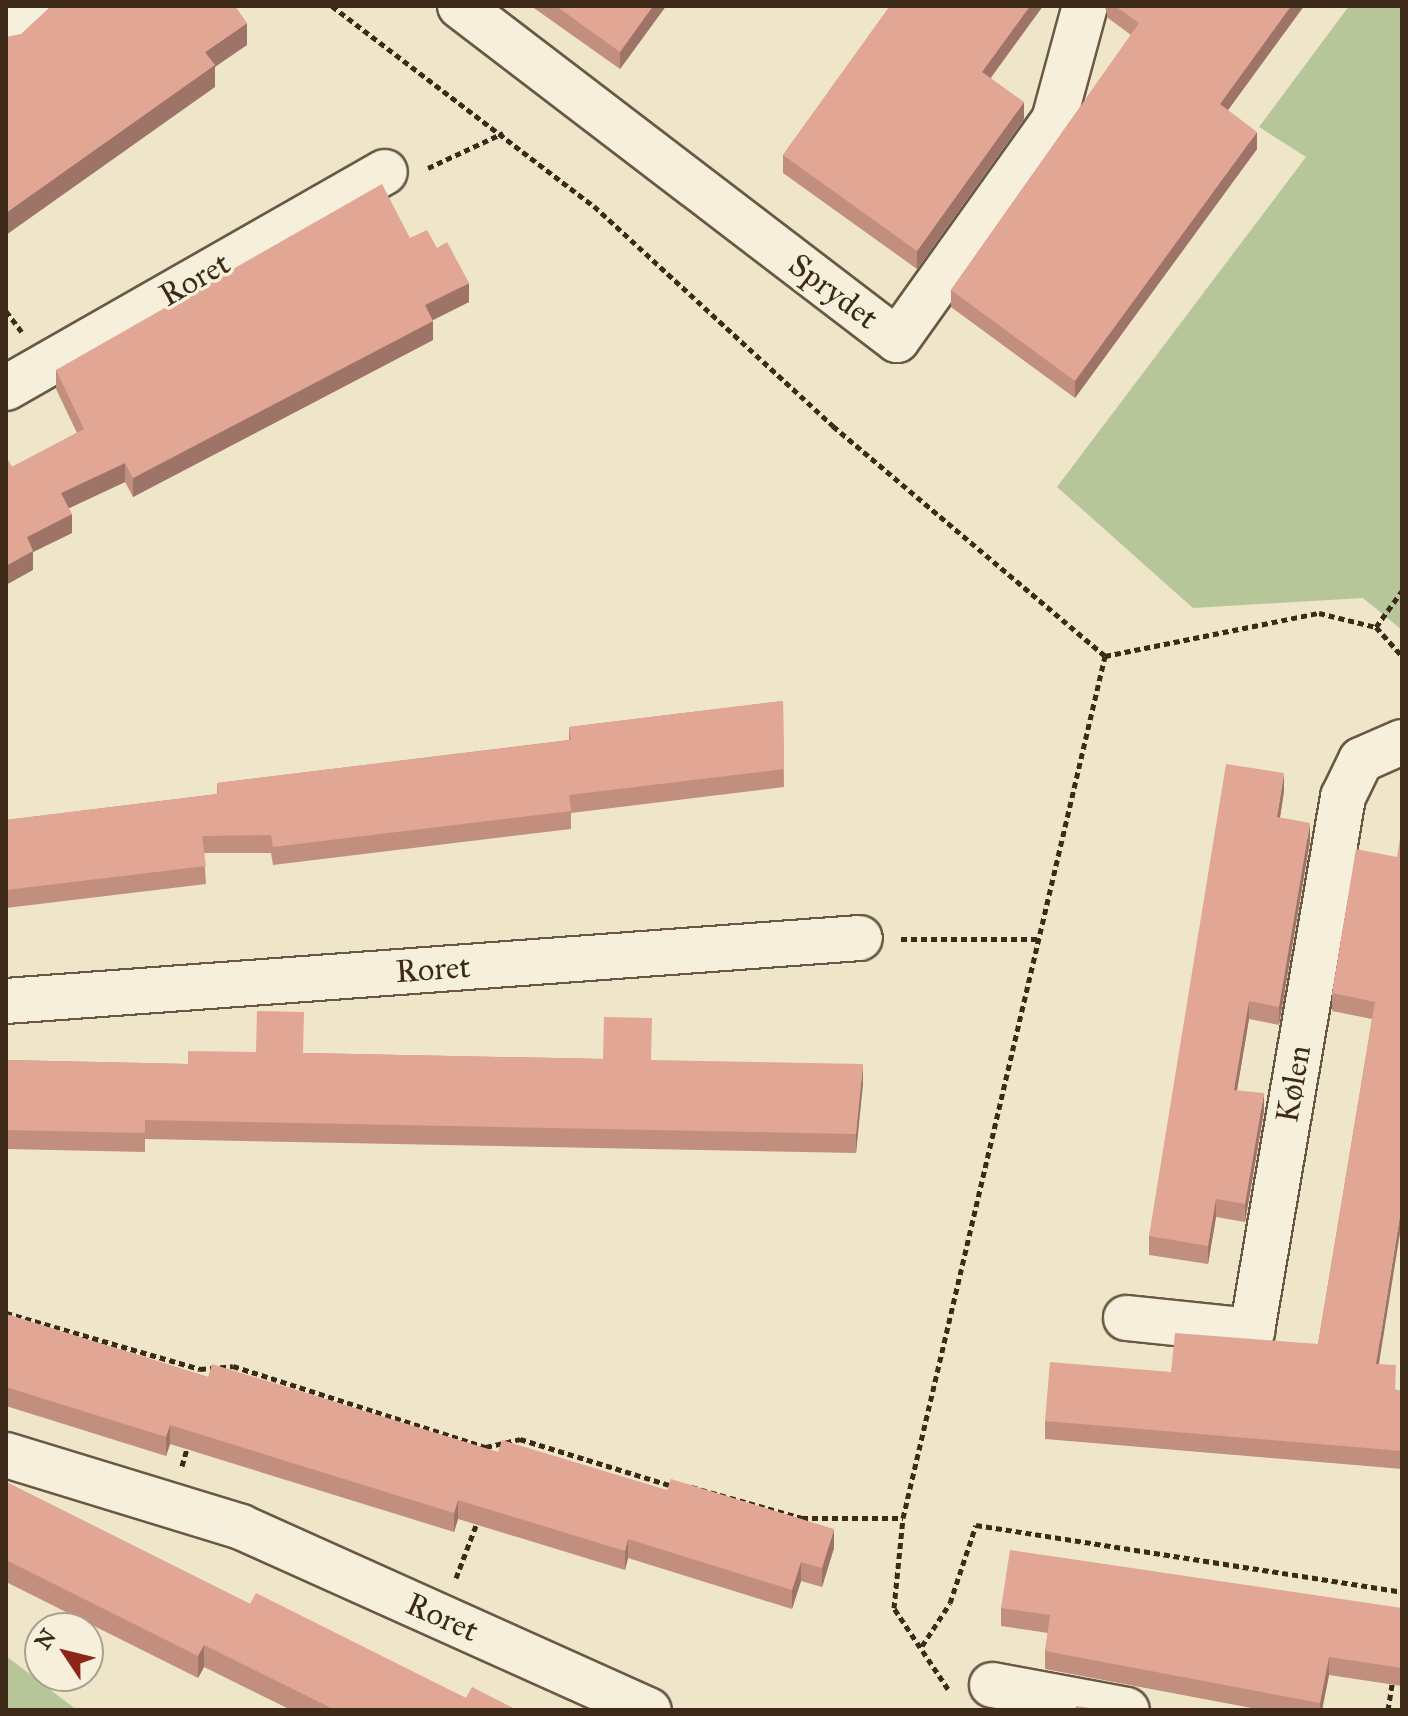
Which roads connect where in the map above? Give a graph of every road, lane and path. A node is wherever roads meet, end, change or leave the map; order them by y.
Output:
1 (46, 6) edge
2 (332, 6) edge
3 (460, 6) edge
4 (1085, 6) edge
5 (6, 36) edge
6 (503, 133) junction
7 (385, 172) joint
8 (6, 388) edge
9 (1402, 591) edge
10 (1376, 627) junction
11 (1105, 656) junction
12 (1402, 656) edge
13 (1402, 742) edge
14 (860, 938) joint
15 (1038, 939) junction
16 (6, 1001) edge
17 (6, 1313) edge
18 (1126, 1318) dead end
19 (213, 1368) junction
20 (209, 1382) edge
21 (191, 1437) edge
22 (503, 1443) junction
23 (6, 1455) edge
24 (499, 1456) edge
25 (169, 1506) junction
26 (481, 1510) edge
27 (903, 1518) junction
28 (1402, 1592) edge
29 (438, 1616) junction
30 (922, 1646) junction
31 (1395, 1666) edge
32 (972, 1690) joint
33 (649, 1710) edge
34 (1127, 1710) edge
35 (1388, 1710) edge

1 - 5 street
2 - 6 path
3 - 4 street, Sprydet
6 - 7 path
6 - 11 path
7 - 8 street, Roret
9 - 10 path
10 - 11 path
10 - 12 path
11 - 15 path
13 - 18 street, Kølen
14 - 15 path
14 - 16 street, Roret
15 - 27 path
17 - 19 path
19 - 20 path
19 - 22 path
21 - 25 path
22 - 24 path
22 - 27 path
23 - 25 street, Roret
25 - 29 street, Roret
26 - 29 path
27 - 30 path
28 - 30 path
29 - 33 street, Roret
30 - 32 path
31 - 35 path
32 - 34 street

